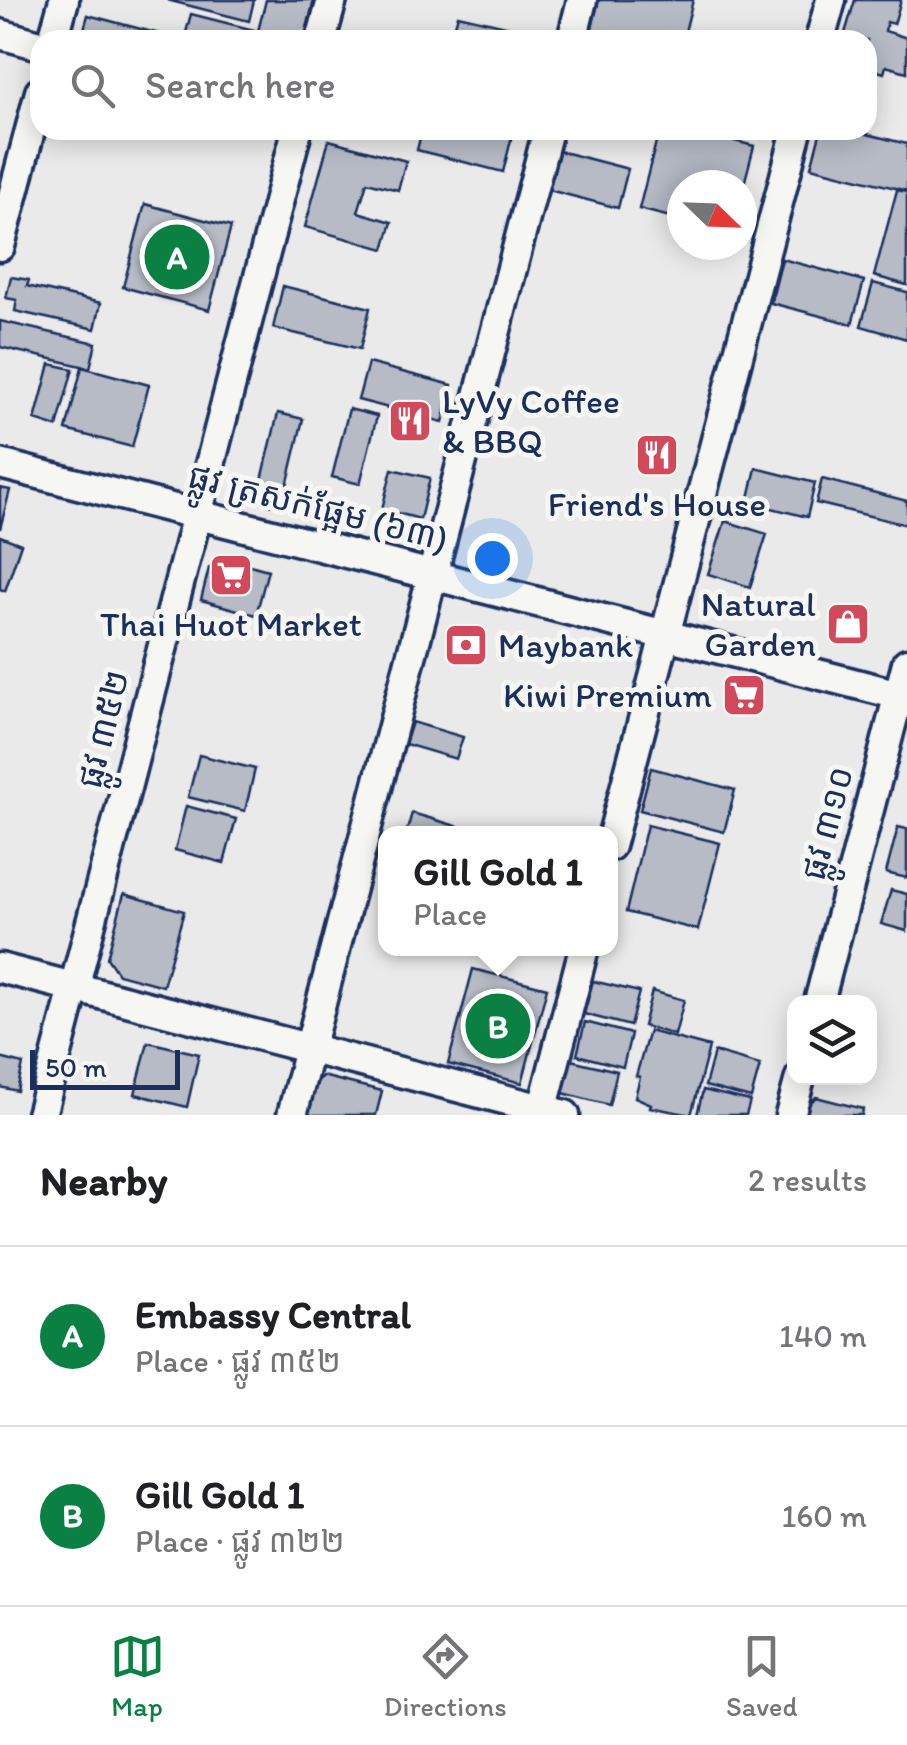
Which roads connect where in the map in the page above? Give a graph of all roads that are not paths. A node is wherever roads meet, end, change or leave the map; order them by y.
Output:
1 (64, 0) edge
2 (332, 0) edge
3 (582, 0) edge
4 (831, 0) edge
5 (56, 30) edge
6 (324, 30) edge
7 (574, 30) edge
8 (823, 30) edge
9 (0, 34) edge
10 (30, 42) edge
11 (30, 130) edge
12 (295, 140) edge
13 (545, 140) edge
14 (794, 140) edge
15 (0, 246) edge
16 (0, 464) edge
17 (197, 514) junction
18 (432, 574) junction
19 (666, 635) junction
20 (907, 663) edge
21 (903, 696) edge
22 (615, 826) edge
23 (582, 956) edge
24 (0, 968) edge
25 (75, 988) junction
26 (821, 995) edge
27 (310, 1049) junction
28 (798, 1085) edge
29 (549, 1113) edge
30 (42, 1115) edge
31 (292, 1115) edge
32 (790, 1115) edge

1 - 5 street
2 - 6 street
3 - 7 street
4 - 8 street
9 - 10 street
11 - 15 street
12 - 17 street, ផ្លូវ ៣៥២
13 - 18 street
14 - 19 street
16 - 17 street, ផ្លូវ ត្រសក់ផ្អែម (៦៣)
17 - 18 street, ផ្លូវ ត្រសក់ផ្អែម (៦៣)
17 - 25 street, ផ្លូវ ៣៥២
18 - 19 street, ផ្លូវ ត្រសក់ផ្អែម (៦៣)
18 - 27 street
19 - 21 street, ផ្លូវ ត្រសក់ផ្អែម (៦៣)
19 - 22 street
20 - 21 street, ផ្លូវ ៣១០
21 - 26 street, ផ្លូវ ៣១០
23 - 29 street
24 - 25 street
25 - 27 street
25 - 30 street, ផ្លូវ ៣៥២
27 - 29 street
27 - 31 street
28 - 32 street

